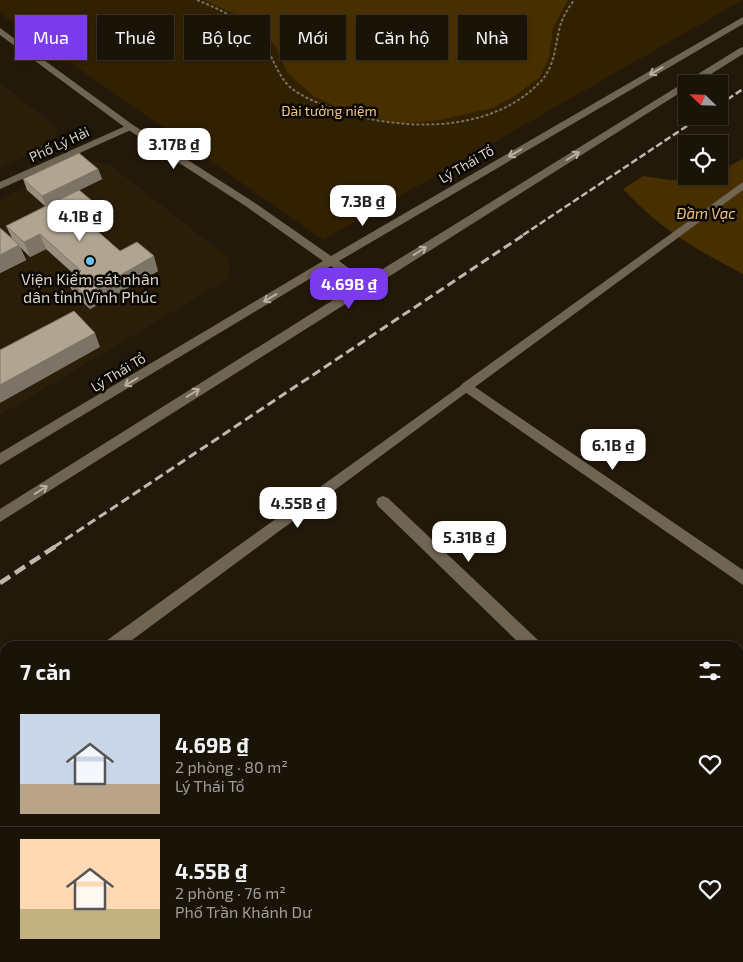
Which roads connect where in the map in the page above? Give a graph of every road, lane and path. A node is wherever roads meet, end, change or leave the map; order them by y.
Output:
1 (197, 0) edge
2 (574, 0) edge
3 (743, 20) edge
4 (0, 31) edge
5 (743, 50) edge
6 (702, 75) edge
7 (678, 90) edge
8 (130, 127) junction
9 (743, 185) edge
10 (0, 186) edge
11 (331, 261) junction
12 (365, 285) junction
13 (466, 387) junction
14 (0, 460) edge
15 (384, 502) dead end
16 (0, 516) edge
17 (743, 578) edge
18 (119, 641) edge
19 (529, 641) edge

1 - 2 path
3 -> 11 main road, Lý Thái Tổ
4 - 8 main road
5 - 6 main road
12 -> 7 main road
8 - 10 main road, Phố Lý Hải
8 - 11 main road
9 - 13 main road
11 - 12 main road
11 -> 14 main road, Lý Thái Tổ
16 -> 12 main road
13 - 17 main road
13 - 18 main road
15 - 19 main road

